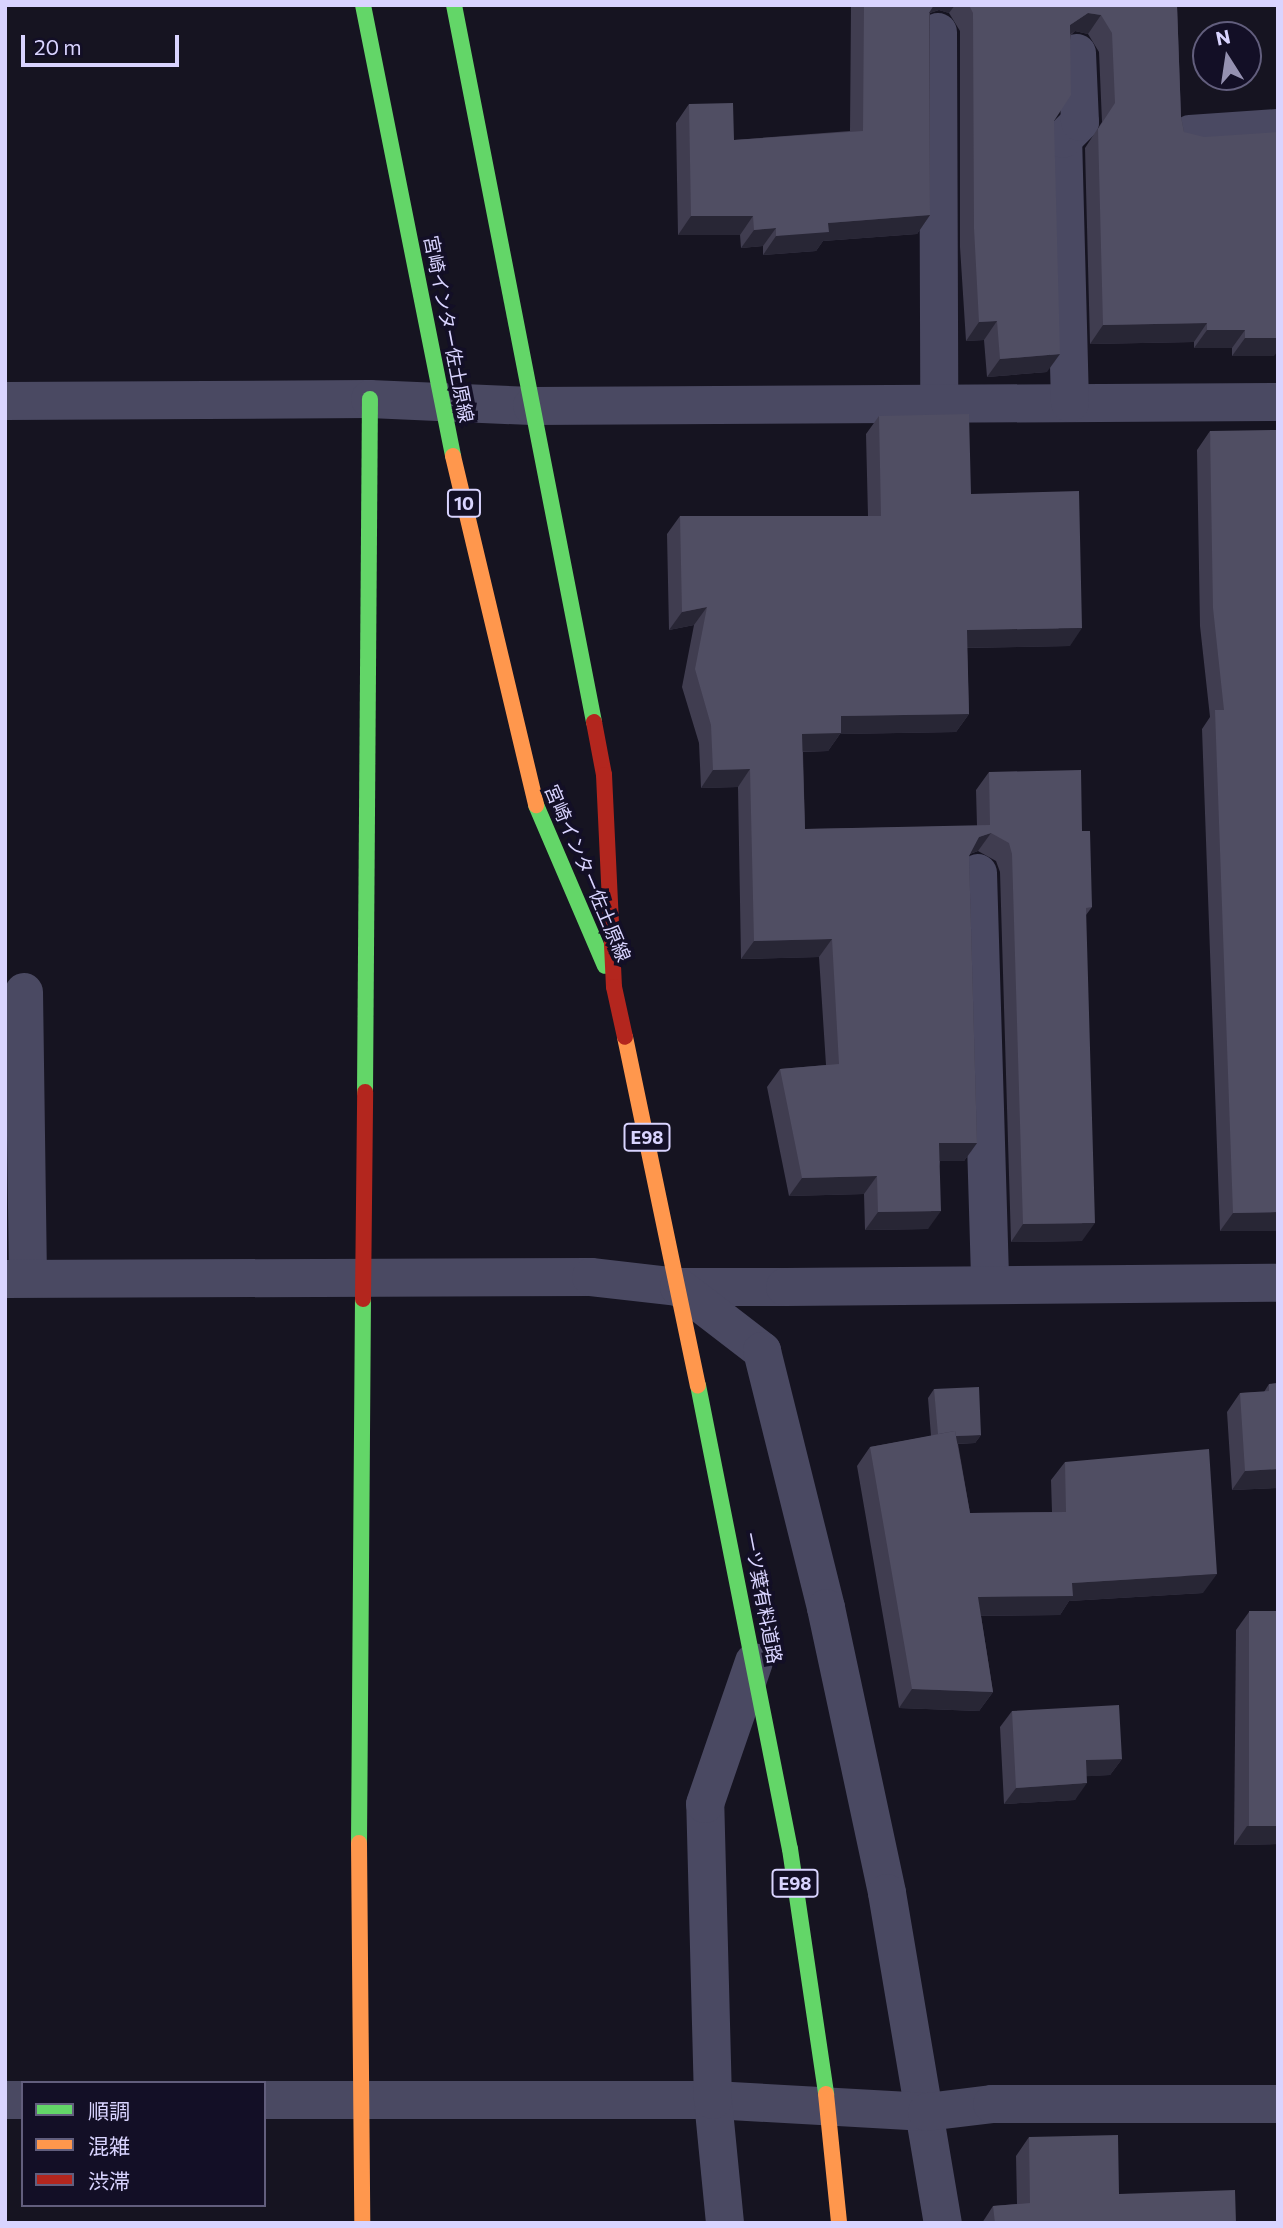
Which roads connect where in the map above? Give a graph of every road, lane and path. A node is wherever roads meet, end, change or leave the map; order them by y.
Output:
1 (363, 5) edge
2 (454, 5) edge
3 (939, 32) dead end
4 (1077, 52) dead end
5 (1278, 128) edge
6 (1191, 134) edge
7 (370, 399) junction
8 (5, 401) edge
9 (1278, 402) edge
10 (939, 403) junction
11 (1070, 403) junction
12 (441, 404) junction
13 (532, 406) junction
14 (978, 873) dead end
15 (614, 987) junction
16 (24, 992) dead end
17 (366, 1278) junction
18 (17, 1279) edge
19 (1278, 1283) edge
20 (990, 1285) junction
21 (679, 1287) junction
22 (754, 1662) junction
23 (266, 2100) edge
24 (362, 2100) junction
25 (713, 2100) junction
26 (1278, 2104) edge
27 (828, 2106) junction
28 (928, 2112) junction
29 (362, 2223) edge
30 (725, 2223) edge
31 (839, 2223) edge
32 (943, 2223) edge

1 - 12 main road, 宮崎インター佐土原線 / 10
2 - 13 main road, 宮崎インター佐土原線
3 - 10 street
4 - 11 street
5 - 6 street
7 - 8 street
7 - 12 street
7 - 17 main road
9 - 11 street
10 - 11 street
10 - 13 street
12 - 13 street
12 - 15 main road, 宮崎インター佐土原線 / 10
13 - 15 main road, 宮崎インター佐土原線
14 - 20 street
15 - 21 main road, 一ツ葉有料道路 / E98
16 - 18 street
17 - 18 street
17 - 21 street
17 - 24 main road
19 - 20 street
20 - 21 street
21 - 22 main road, 一ツ葉有料道路 / E98
21 - 28 street
22 - 25 street
22 - 27 main road, 一ツ葉有料道路 / E98
23 - 24 street
24 - 25 street
24 - 29 main road
25 - 27 street
25 - 30 street
26 - 28 street
27 - 28 street
27 - 31 main road, 一ツ葉有料道路 / E98
28 - 32 street

